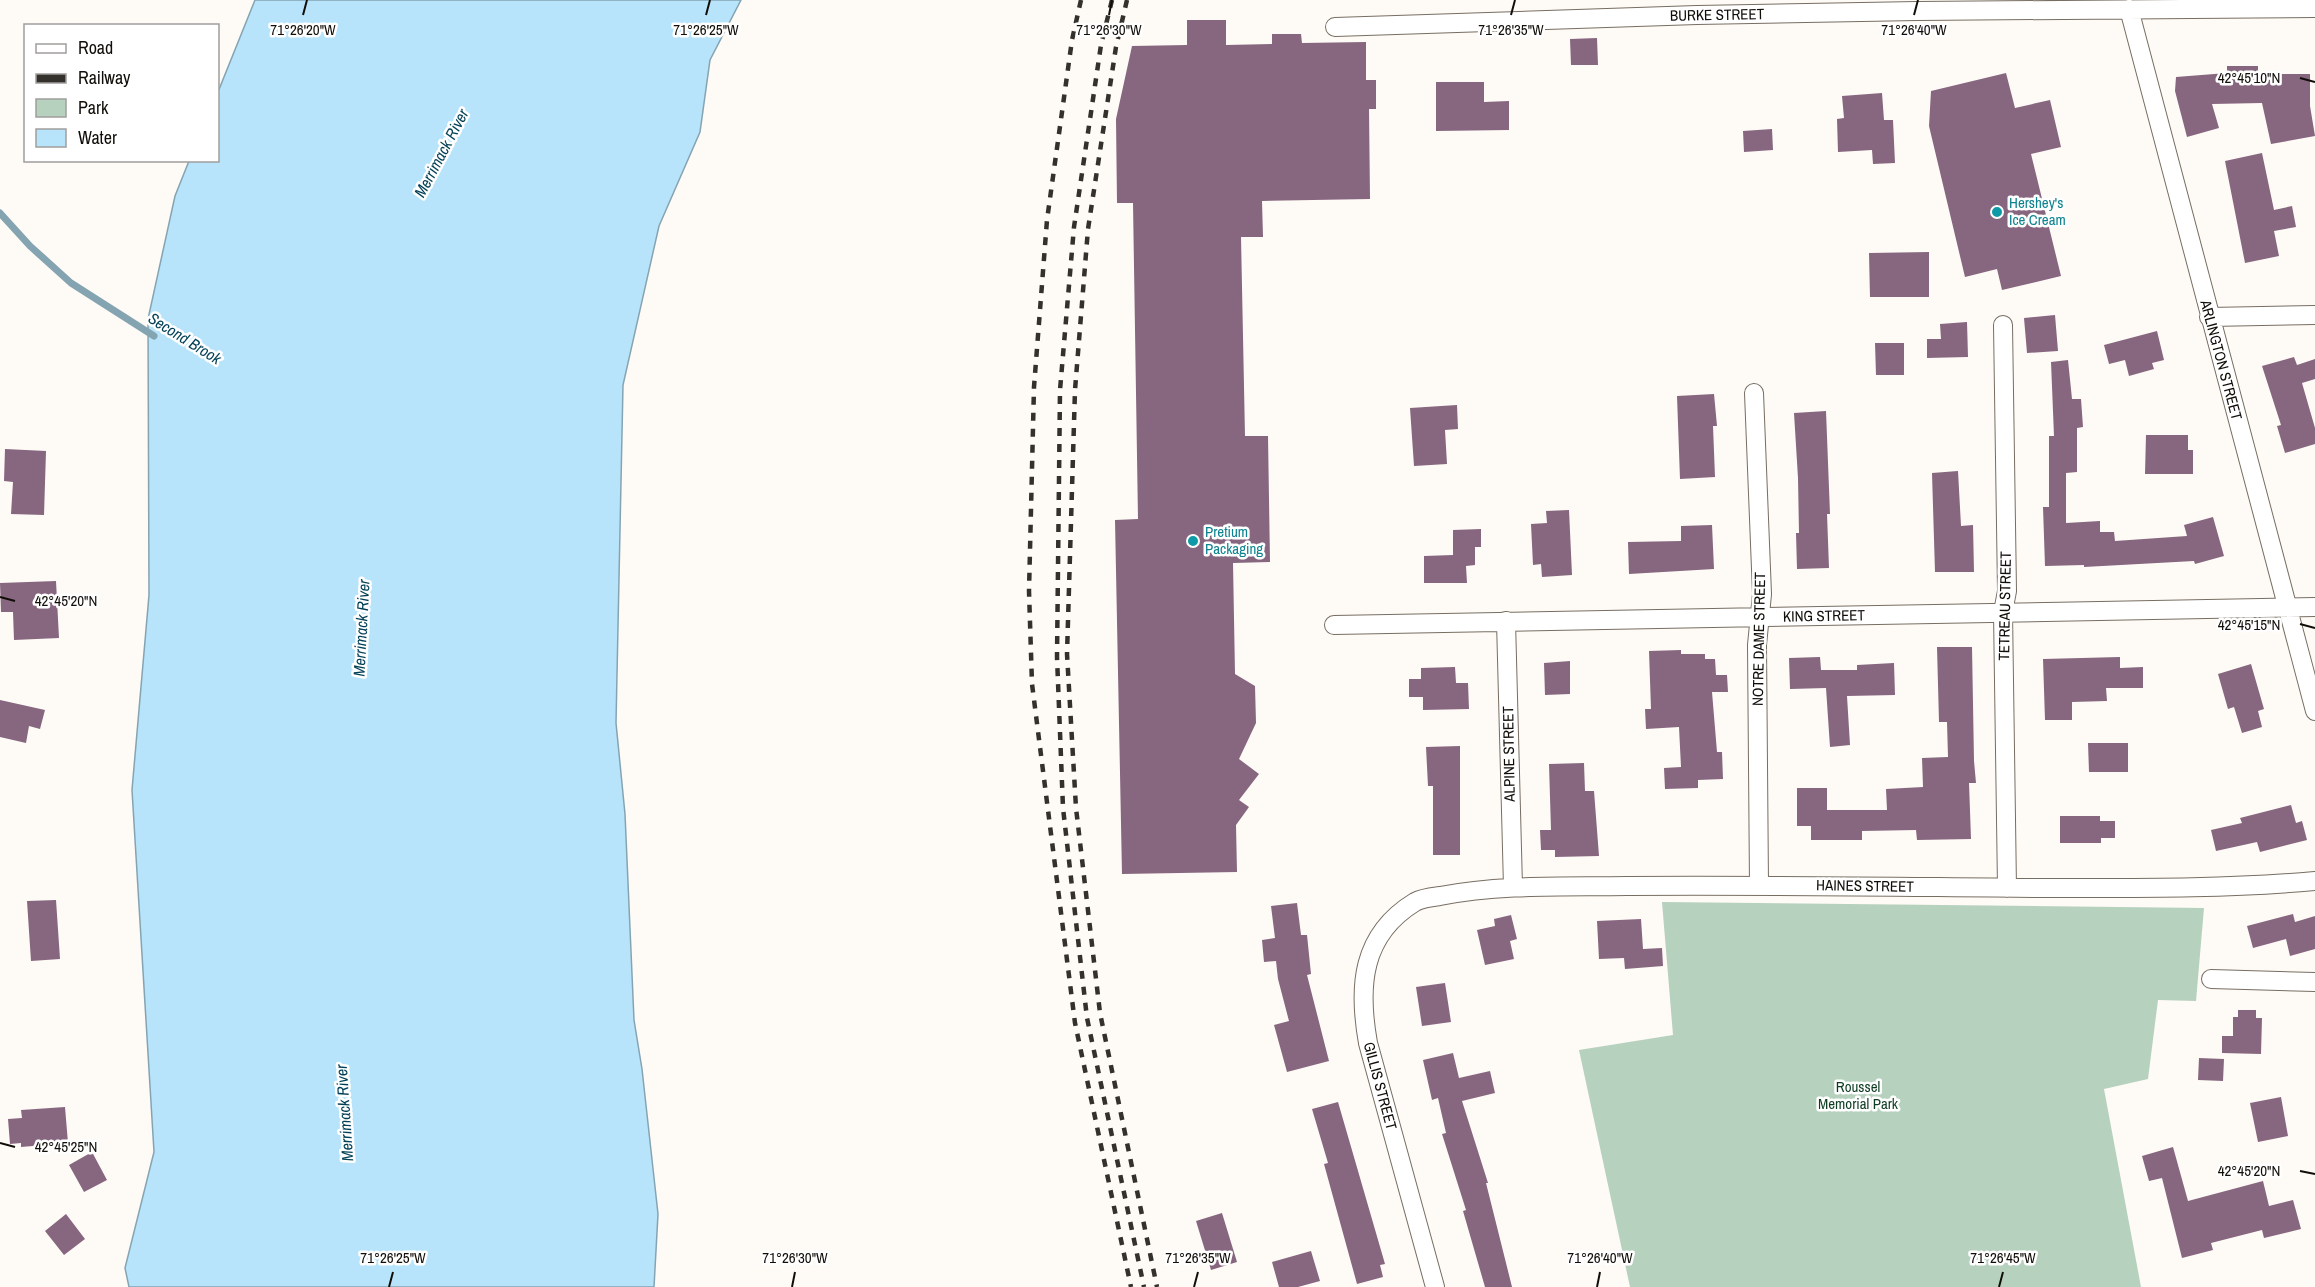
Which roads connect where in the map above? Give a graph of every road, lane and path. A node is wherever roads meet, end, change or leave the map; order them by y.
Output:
1 (2315, 8) edge
2 (2129, 9) junction
3 (1335, 27) dead end
4 (2315, 315) edge
5 (2209, 317) junction
6 (2003, 325) dead end
7 (1754, 393) dead end
8 (2287, 607) junction
9 (2315, 607) edge
10 (2003, 612) junction
11 (1760, 618) junction
12 (1506, 621) junction
13 (1334, 624) dead end
14 (2315, 711) edge
15 (2315, 881) edge
16 (1759, 885) junction
17 (1513, 887) junction
18 (2007, 888) junction
19 (1417, 901) joint
20 (2211, 979) dead end
21 (2315, 982) edge
22 (1435, 1287) edge

1 - 2 street, BURKE STREET
2 - 3 street, BURKE STREET
2 - 5 street, ARLINGTON STREET
4 - 5 street
5 - 8 street, ARLINGTON STREET
6 - 10 street, TETREAU STREET
7 - 11 street, NOTRE DAME STREET
8 - 9 street, KING STREET
8 - 10 street, KING STREET
8 - 14 street, ARLINGTON STREET
10 - 11 street, KING STREET
10 - 18 street, TETREAU STREET
11 - 12 street, KING STREET
11 - 16 street, NOTRE DAME STREET
12 - 13 street, KING STREET
12 - 17 street, ALPINE STREET
15 - 18 street, HAINES STREET
16 - 17 street, HAINES STREET
16 - 18 street, HAINES STREET
17 - 19 street, HAINES STREET
19 - 22 street, GILLIS STREET
20 - 21 street

